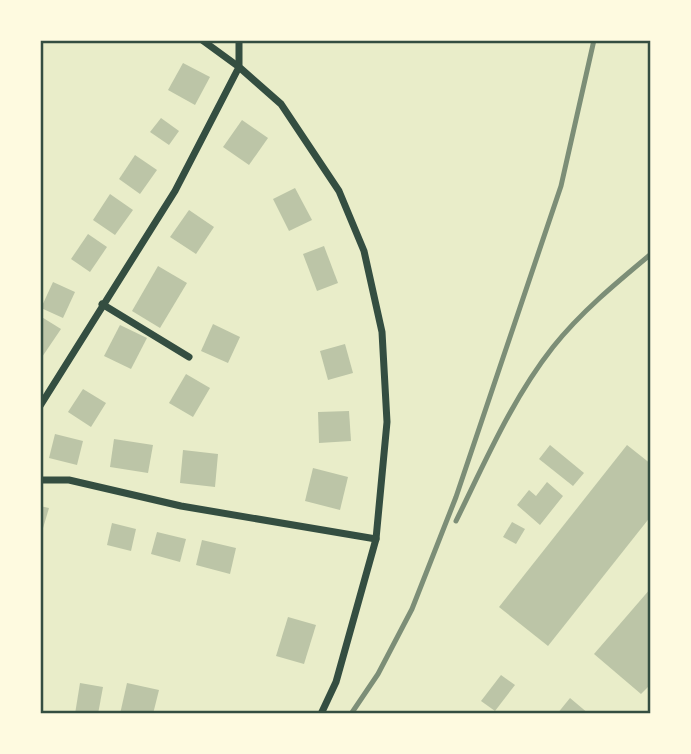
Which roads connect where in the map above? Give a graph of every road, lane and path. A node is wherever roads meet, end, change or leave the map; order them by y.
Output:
1 (202, 40) edge
2 (239, 40) edge
3 (239, 67) junction
4 (103, 304) junction
5 (189, 357) dead end
6 (40, 406) edge
7 (40, 480) edge
8 (376, 539) junction
9 (321, 714) edge

1 - 3 street
2 - 3 street
3 - 4 street
3 - 8 street
4 - 5 street
4 - 6 street
7 - 8 street
8 - 9 street

